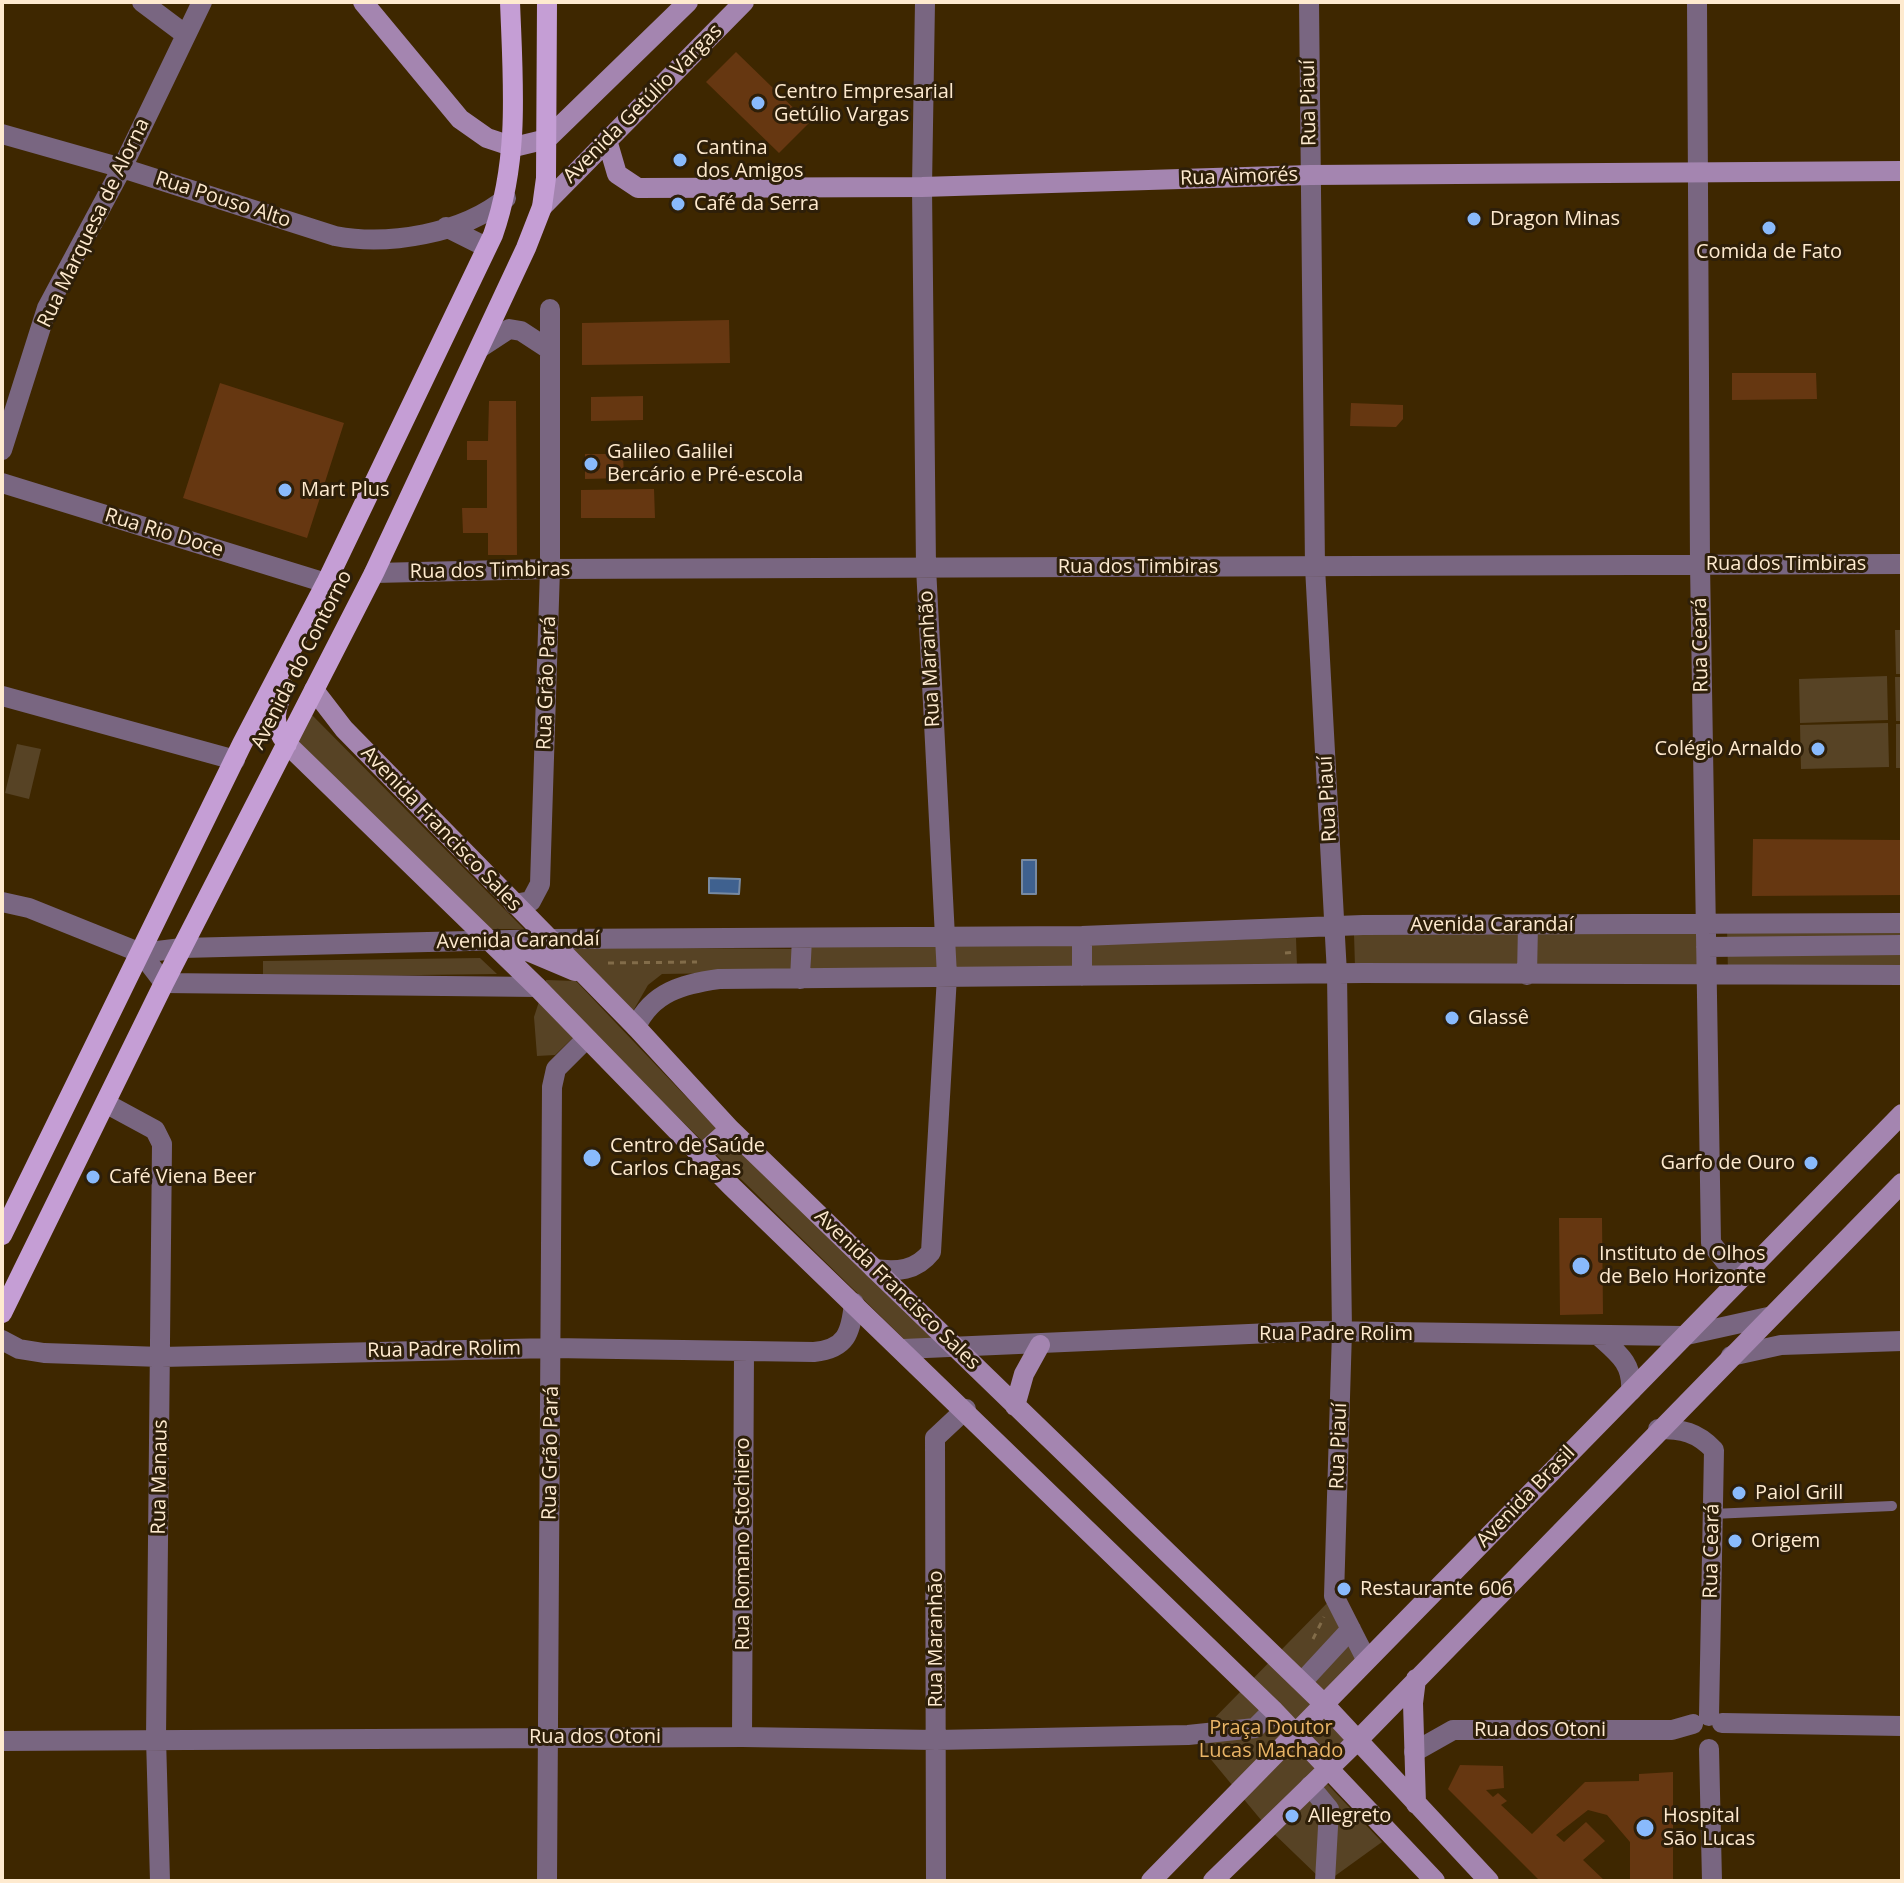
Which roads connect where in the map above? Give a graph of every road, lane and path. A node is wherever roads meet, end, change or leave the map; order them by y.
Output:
1 (142, 2) edge
2 (202, 2) edge
3 (363, 2) edge
4 (510, 2) edge
5 (547, 2) edge
6 (688, 2) edge
7 (744, 2) edge
8 (925, 2) edge
9 (1309, 2) edge
10 (1697, 2) edge
11 (186, 35) junction
12 (2, 134) edge
13 (547, 139) junction
14 (607, 140) junction
15 (514, 147) junction
16 (122, 168) junction
17 (1902, 171) edge
18 (1698, 172) junction
19 (1310, 175) junction
20 (922, 187) junction
21 (506, 198) junction
22 (542, 207) junction
23 (446, 227) junction
24 (486, 247) junction
25 (550, 309) dead end
26 (480, 348) junction
27 (547, 348) junction
28 (2, 450) edge
29 (2, 483) edge
30 (1700, 564) junction
31 (1902, 564) edge
32 (926, 567) junction
33 (1315, 567) junction
34 (550, 569) junction
35 (374, 573) junction
36 (326, 583) junction
37 (316, 602) junction
38 (314, 690) junction
39 (2, 696) edge
40 (287, 744) junction
41 (235, 760) junction
42 (2, 902) edge
43 (514, 904) junction
44 (1902, 923) edge
45 (1528, 925) junction
46 (1706, 925) junction
47 (1335, 926) junction
48 (1082, 936) junction
49 (802, 938) junction
50 (551, 939) junction
51 (945, 939) junction
52 (487, 941) junction
53 (1902, 945) edge
54 (1706, 947) junction
55 (182, 948) junction
56 (234, 948) junction
57 (141, 953) junction
58 (1337, 974) junction
59 (1527, 975) junction
60 (1902, 975) edge
61 (947, 976) junction
62 (1082, 976) junction
63 (1705, 976) junction
64 (800, 979) junction
65 (589, 980) junction
66 (164, 983) junction
67 (233, 983) junction
68 (537, 987) junction
69 (636, 1027) junction
70 (586, 1039) junction
71 (107, 1104) junction
72 (1902, 1114) edge
73 (730, 1129) junction
74 (702, 1154) junction
75 (1902, 1183) edge
76 (2, 1235) edge
77 (874, 1269) junction
78 (1742, 1274) junction
79 (854, 1303) junction
80 (1775, 1310) junction
81 (2, 1313) edge
82 (1342, 1331) junction
83 (1682, 1336) junction
84 (1600, 1337) junction
85 (2, 1340) edge
86 (1902, 1341) edge
87 (1040, 1345) junction
88 (1781, 1345) junction
89 (552, 1348) junction
90 (957, 1348) junction
91 (903, 1349) junction
92 (744, 1352) junction
93 (1731, 1356) junction
94 (161, 1357) junction
95 (1631, 1391) junction
96 (1015, 1406) junction
97 (966, 1409) junction
98 (1658, 1429) junction
99 (1892, 1506) dead end
100 (1712, 1514) junction
101 (1334, 1596) junction
102 (1351, 1629) junction
103 (1312, 1642) dead end
104 (1366, 1659) junction
105 (1416, 1679) junction
106 (1302, 1682) junction
107 (1324, 1704) junction
108 (1273, 1710) junction
109 (1902, 1726) edge
110 (1702, 1727) junction
111 (1255, 1728) junction
112 (1296, 1733) junction
113 (547, 1737) junction
114 (742, 1737) junction
115 (156, 1738) junction
116 (936, 1740) junction
117 (1358, 1740) junction
118 (2, 1741) edge
119 (1279, 1751) junction
120 (1414, 1752) junction
121 (1328, 1769) junction
122 (1310, 1786) junction
123 (1347, 1791) junction
124 (1416, 1804) junction
125 (1329, 1809) junction
126 (1325, 1880) edge
127 (160, 1881) edge
128 (547, 1881) edge
129 (936, 1881) edge
130 (1151, 1881) edge
131 (1213, 1881) edge
132 (1435, 1881) edge
133 (1489, 1881) edge
134 (1712, 1881) edge

1 - 11 street
2 - 11 street, Rua Marquesa de Alorna
3 - 15 street
4 - 15 main road, Avenida do Contorno
5 - 13 main road, Avenida do Contorno
6 - 13 street, Avenida Getúlio Vargas
7 - 14 street, Avenida Getúlio Vargas
8 - 20 street, Rua Maranhão
9 - 19 street, Rua Piauí
10 - 18 street, Rua Ceará
11 - 16 street, Rua Marquesa de Alorna
12 - 16 street, Rua Pouso Alto
13 - 15 street
13 - 22 main road, Avenida do Contorno
14 - 20 street, Rua Aimorés
14 - 22 street, Avenida Getúlio Vargas
15 - 21 main road, Avenida do Contorno
16 - 23 street, Rua Pouso Alto
16 - 28 street, Rua Marquesa de Alorna
17 - 18 street, Rua Aimorés
18 - 19 street, Rua Aimorés
18 - 30 street, Rua Ceará
19 - 20 street, Rua Aimorés
19 - 33 street, Rua Piauí
20 - 32 street, Rua Maranhão
21 - 23 street, Rua Pouso Alto
21 - 24 main road, Avenida do Contorno
22 - 26 main road, Avenida do Contorno
23 - 24 street
24 - 36 main road, Avenida do Contorno
25 - 27 street, Rua Grão Pará
26 - 27 street
26 - 35 main road, Avenida do Contorno
27 - 34 street, Rua Grão Pará
29 - 36 street, Rua Rio Doce
30 - 31 street, Rua dos Timbiras
30 - 33 street, Rua dos Timbiras
30 - 46 street, Rua Ceará
32 - 33 street, Rua dos Timbiras
32 - 34 street, Rua dos Timbiras
32 - 51 street, Rua Maranhão
33 - 47 street, Rua Piauí
34 - 35 street, Rua dos Timbiras
34 - 43 street, Rua Grão Pará
35 - 38 main road, Avenida do Contorno
36 - 37 main road, Avenida do Contorno
37 - 40 main road
37 - 41 main road, Avenida do Contorno
38 - 40 main road, Avenida do Contorno
38 - 43 street, Avenida Francisco Sales
39 - 41 street
40 - 52 street, Avenida Francisco Sales
40 - 55 main road, Avenida do Contorno
41 - 57 main road, Avenida do Contorno
42 - 57 street
43 - 50 street, Avenida Francisco Sales
44 - 46 street, Avenida Carandaí
45 - 46 street, Avenida Carandaí
45 - 47 street, Avenida Carandaí
45 - 59 street
46 - 54 street, Rua Ceará
47 - 48 street, Avenida Carandaí
47 - 58 street, Rua Piauí
48 - 51 street, Avenida Carandaí
48 - 62 street
49 - 50 street, Avenida Carandaí
49 - 51 street, Avenida Carandaí
49 - 64 street
50 - 52 street, Avenida Carandaí
50 - 65 street, Avenida Francisco Sales
51 - 61 street, Rua Maranhão
52 - 56 street, Avenida Carandaí
52 - 65 street
52 - 68 street, Avenida Francisco Sales
53 - 54 street
54 - 63 street, Rua Ceará
55 - 56 street, Avenida Carandaí
55 - 57 street, Avenida Carandaí
55 - 66 main road, Avenida do Contorno
56 - 67 street
57 - 66 street
57 - 76 main road, Avenida do Contorno
58 - 59 street
58 - 62 street
58 - 82 street, Rua Piauí
59 - 63 street
60 - 63 street
61 - 62 street
61 - 64 street
61 - 77 street, Rua Maranhão
63 - 78 street, Rua Ceará
64 - 69 street
65 - 69 street, Avenida Francisco Sales
66 - 67 street
66 - 71 main road, Avenida do Contorno
67 - 68 street
68 - 70 street, Avenida Francisco Sales
69 - 73 street, Avenida Francisco Sales
70 - 74 street, Avenida Francisco Sales
70 - 89 street, Rua Grão Pará
71 - 81 main road, Avenida do Contorno
71 - 94 street, Rua Manaus
72 - 78 street, Avenida Brasil
73 - 74 street
73 - 77 street, Avenida Francisco Sales
74 - 79 street, Avenida Francisco Sales
75 - 80 street
77 - 90 street, Avenida Francisco Sales
78 - 83 street, Avenida Brasil
79 - 91 street, Avenida Francisco Sales
79 - 92 street, Rua Padre Rolim
80 - 83 street, Rua Padre Rolim
80 - 88 street
80 - 93 street
82 - 84 street, Rua Padre Rolim
82 - 87 street, Rua Padre Rolim
82 - 101 street, Rua Piauí
83 - 84 street, Rua Padre Rolim
83 - 95 street, Avenida Brasil
84 - 95 street
85 - 94 street, Rua Padre Rolim
86 - 88 street
87 - 90 street, Rua Padre Rolim
87 - 96 street
88 - 93 street
89 - 92 street, Rua Padre Rolim
89 - 94 street, Rua Padre Rolim
89 - 113 street, Rua Grão Pará
90 - 91 street, Rua Padre Rolim
90 - 96 street, Avenida Francisco Sales
91 - 97 street, Avenida Francisco Sales
92 - 114 street, Rua Romano Stochiero
93 - 98 street
94 - 115 street, Rua Manaus
95 - 104 street, Avenida Brasil
96 - 106 street, Avenida Francisco Sales
97 - 108 street, Avenida Francisco Sales
97 - 116 street, Rua Maranhão
98 - 100 street, Rua Ceará
98 - 105 street
99 - 100 lane
100 - 110 street, Rua Ceará
101 - 102 street
101 - 103 path
102 - 104 street
102 - 106 street
104 - 107 street, Avenida Brasil
105 - 117 street
105 - 120 street
106 - 107 street, Avenida Francisco Sales
107 - 112 street, Avenida Brasil
107 - 117 street, Avenida Francisco Sales
108 - 111 street
108 - 112 street, Avenida Francisco Sales
109 - 110 street, Rua dos Otoni
110 - 120 street, Rua dos Otoni
110 - 134 street
111 - 116 street, Rua dos Otoni
111 - 119 street
112 - 119 street, Avenida Brasil
112 - 121 street, Avenida Francisco Sales
113 - 114 street, Rua dos Otoni
113 - 115 street, Rua dos Otoni
113 - 128 street, Rua Grão Pará
114 - 116 street, Rua dos Otoni
115 - 118 street, Rua dos Otoni
115 - 127 street, Rua Manaus
116 - 129 street, Rua Maranhão
117 - 121 street
117 - 124 street, Avenida Francisco Sales
119 - 130 street, Avenida Brasil
120 - 124 street
121 - 122 street
121 - 123 street, Avenida Francisco Sales
122 - 125 street
122 - 131 street
123 - 125 street
123 - 132 street, Avenida Francisco Sales
124 - 133 street, Avenida Francisco Sales
125 - 126 street

